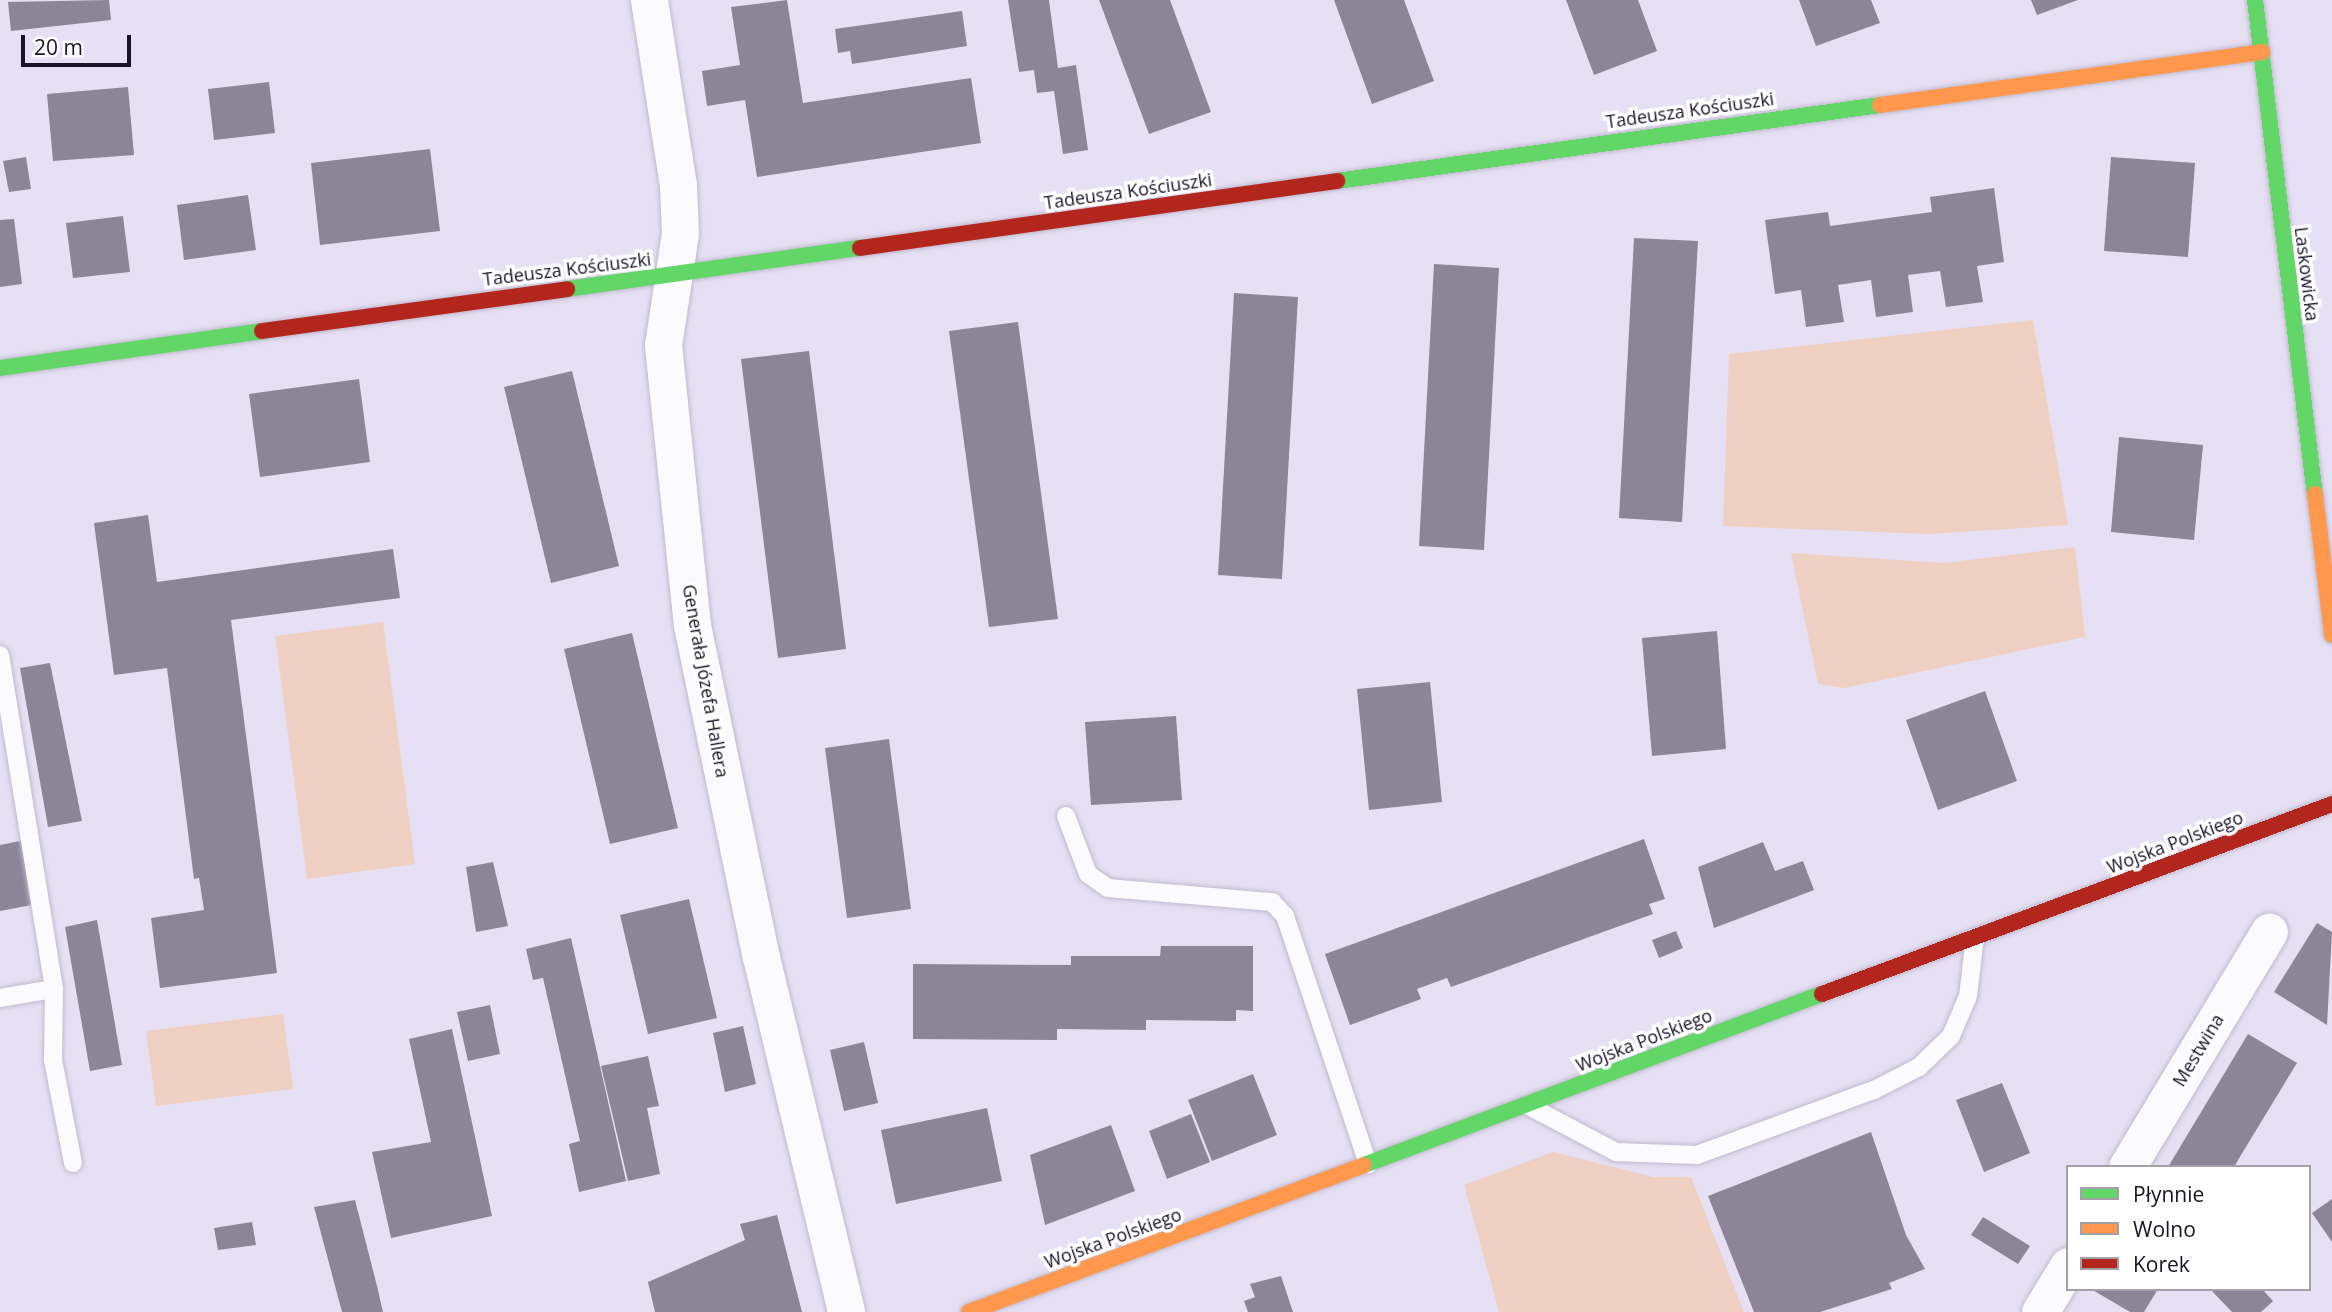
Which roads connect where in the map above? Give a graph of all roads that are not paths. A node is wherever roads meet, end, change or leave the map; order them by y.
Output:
1 (649, 0) edge
2 (2256, 0) edge
3 (2262, 52) junction
4 (673, 275) junction
5 (0, 368) edge
6 (2332, 635) edge
7 (0, 655) edge
8 (2, 679) edge
9 (2332, 804) edge
10 (1066, 816) dead end
11 (2269, 932) dead end
12 (1975, 937) junction
13 (54, 989) junction
14 (0, 998) edge
15 (1527, 1105) junction
16 (73, 1163) dead end
17 (1368, 1164) junction
18 (2128, 1165) edge
19 (2066, 1269) edge
20 (846, 1312) edge
21 (969, 1312) edge
22 (2040, 1312) edge

1 - 4 street, Generała Józefa Hallera
2 - 3 street, Laskowicka
3 - 4 street, Tadeusza Kościuszki
3 - 6 street, Laskowicka
4 - 5 street, Tadeusza Kościuszki
4 - 20 street, Generała Józefa Hallera
7 - 8 lane
8 - 13 lane
9 - 12 street, Wojska Polskiego
10 - 17 lane
11 - 18 street, Mestwina
12 - 15 street, Wojska Polskiego
12 - 15 lane
13 - 14 lane
13 - 16 lane
15 - 17 street, Wojska Polskiego
17 - 21 street, Wojska Polskiego
19 - 22 street

